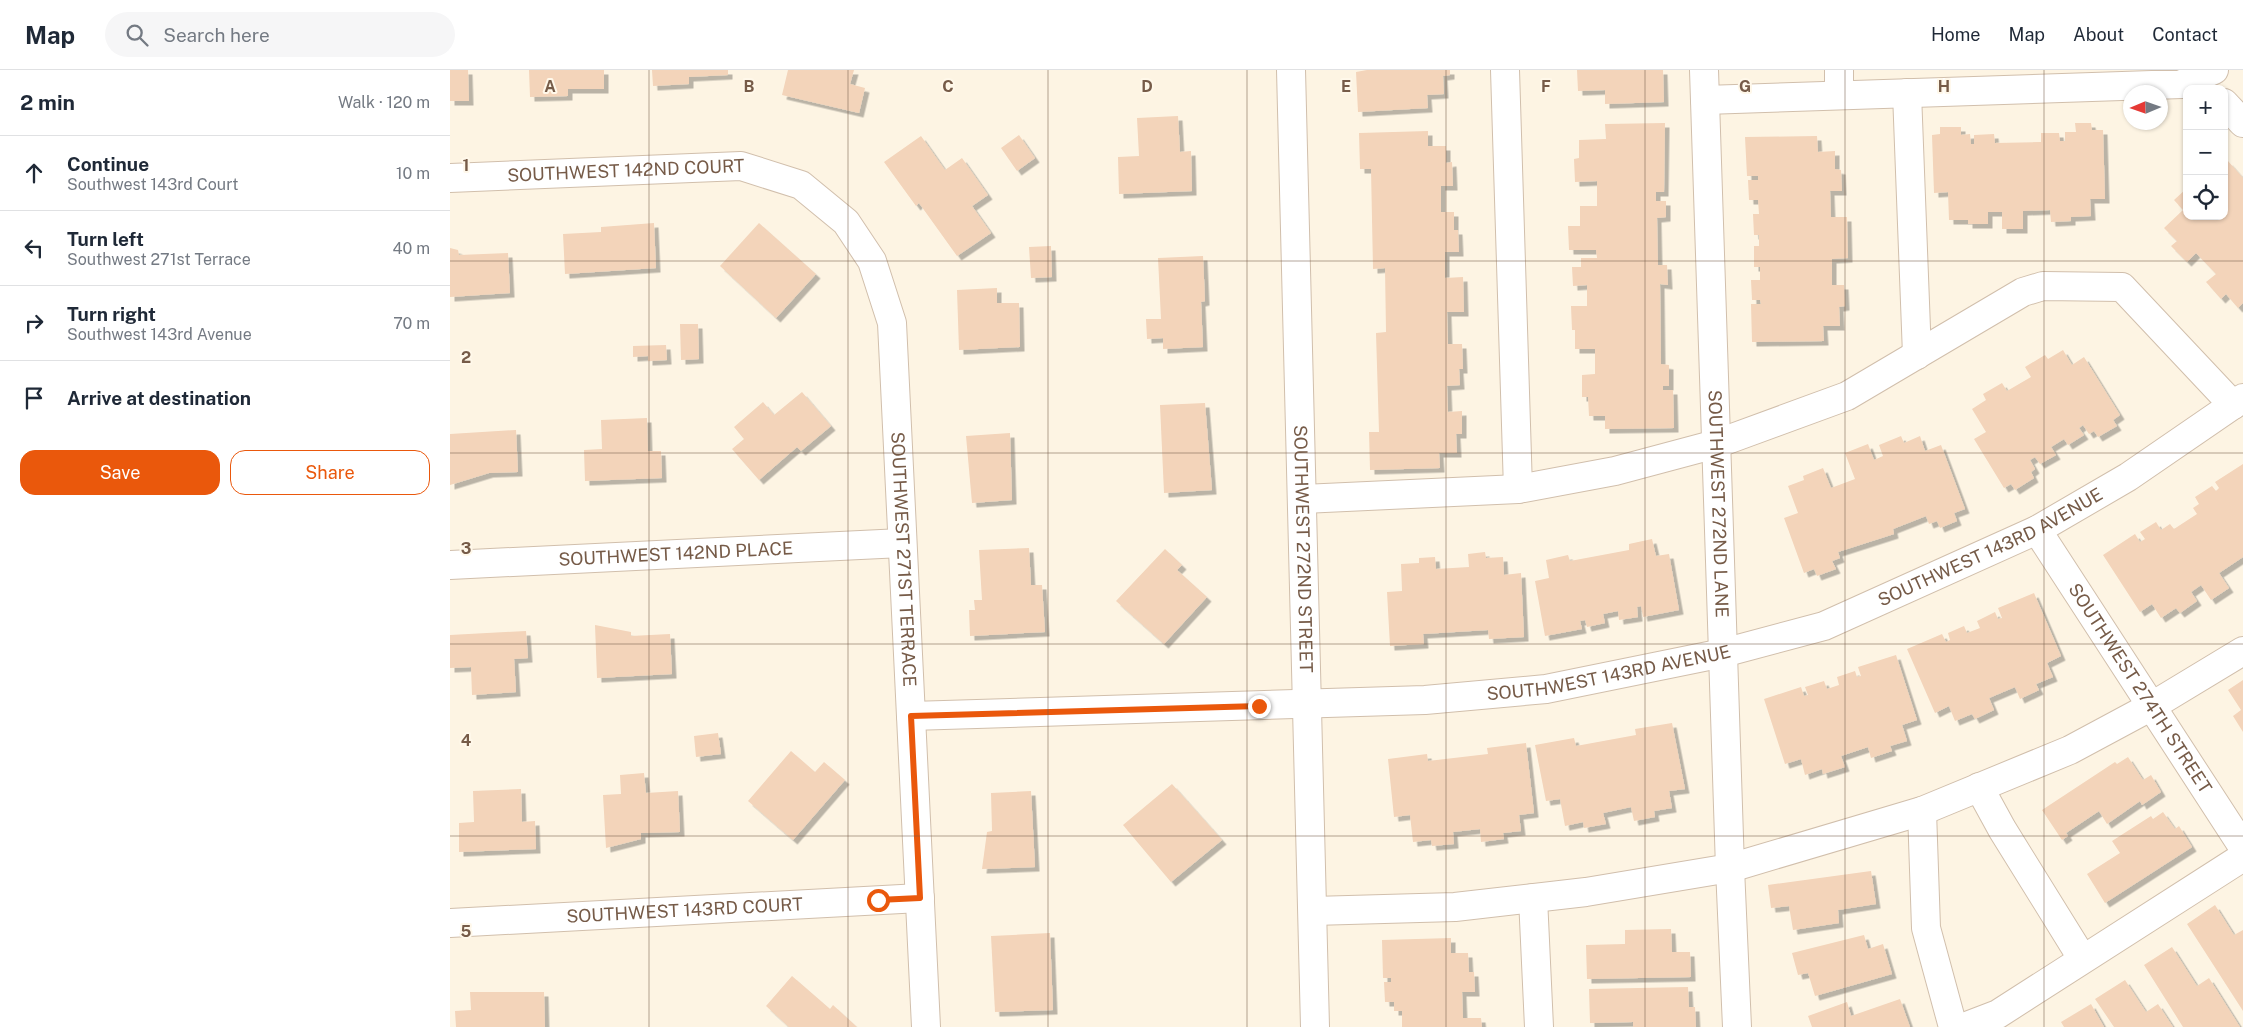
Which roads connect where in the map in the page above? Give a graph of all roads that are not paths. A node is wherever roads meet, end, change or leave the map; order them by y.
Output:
1 (1291, 70) edge
2 (1505, 70) edge
3 (1704, 70) edge
4 (2209, 77) edge
5 (2034, 80) edge
6 (1839, 83) edge
7 (1907, 93) junction
8 (1706, 100) junction
9 (2228, 108) edge
10 (2243, 123) edge
11 (450, 178) edge
12 (801, 185) joint
13 (1917, 355) junction
14 (2238, 401) edge
15 (1716, 444) junction
16 (1518, 489) junction
17 (1303, 499) junction
18 (2037, 530) junction
19 (902, 543) junction
20 (450, 564) edge
21 (2243, 651) edge
22 (1723, 653) junction
23 (1308, 704) junction
24 (2152, 706) junction
25 (911, 716) junction
26 (1980, 787) junction
27 (1922, 811) junction
28 (2243, 847) edge
29 (2243, 857) edge
30 (1730, 868) junction
31 (920, 898) junction
32 (1534, 898) junction
33 (1313, 911) junction
34 (450, 923) edge
35 (2082, 958) junction
36 (926, 1027) edge
37 (1315, 1027) edge
38 (1539, 1027) edge
39 (1737, 1027) edge
40 (1953, 1027) edge
41 (1964, 1027) edge

1 - 17 street, SOUTHWEST 272ND STREET
2 - 16 street
3 - 8 street, SOUTHWEST 272ND LANE
4 - 5 street
5 - 7 street
6 - 7 street
6 - 8 street
7 - 13 street
8 - 15 street, SOUTHWEST 272ND LANE
9 - 10 street
11 - 12 street, SOUTHWEST 142ND COURT
12 - 19 street, SOUTHWEST 271ST TERRACE
13 - 14 street
13 - 15 street
14 - 18 street, SOUTHWEST 143RD AVENUE
15 - 16 street
15 - 22 street, SOUTHWEST 272ND LANE
16 - 17 street
17 - 23 street, SOUTHWEST 272ND STREET
18 - 22 street, SOUTHWEST 143RD AVENUE
18 - 24 street, SOUTHWEST 274TH STREET
19 - 20 street, SOUTHWEST 142ND PLACE
19 - 25 street, SOUTHWEST 271ST TERRACE
21 - 24 street
22 - 23 street, SOUTHWEST 143RD AVENUE
22 - 30 street, SOUTHWEST 272ND LANE
23 - 25 street, SOUTHWEST 143RD AVENUE
23 - 33 street, SOUTHWEST 272ND STREET
24 - 26 street
24 - 28 street, SOUTHWEST 274TH STREET
25 - 31 street, SOUTHWEST 271ST TERRACE
26 - 27 street
26 - 35 street
27 - 30 street
27 - 40 street
29 - 35 street
30 - 32 street
30 - 39 street, SOUTHWEST 272ND LANE
31 - 34 street, SOUTHWEST 143RD COURT
31 - 36 street, SOUTHWEST 271ST TERRACE
32 - 33 street
32 - 38 street
33 - 37 street, SOUTHWEST 272ND STREET
35 - 41 street

